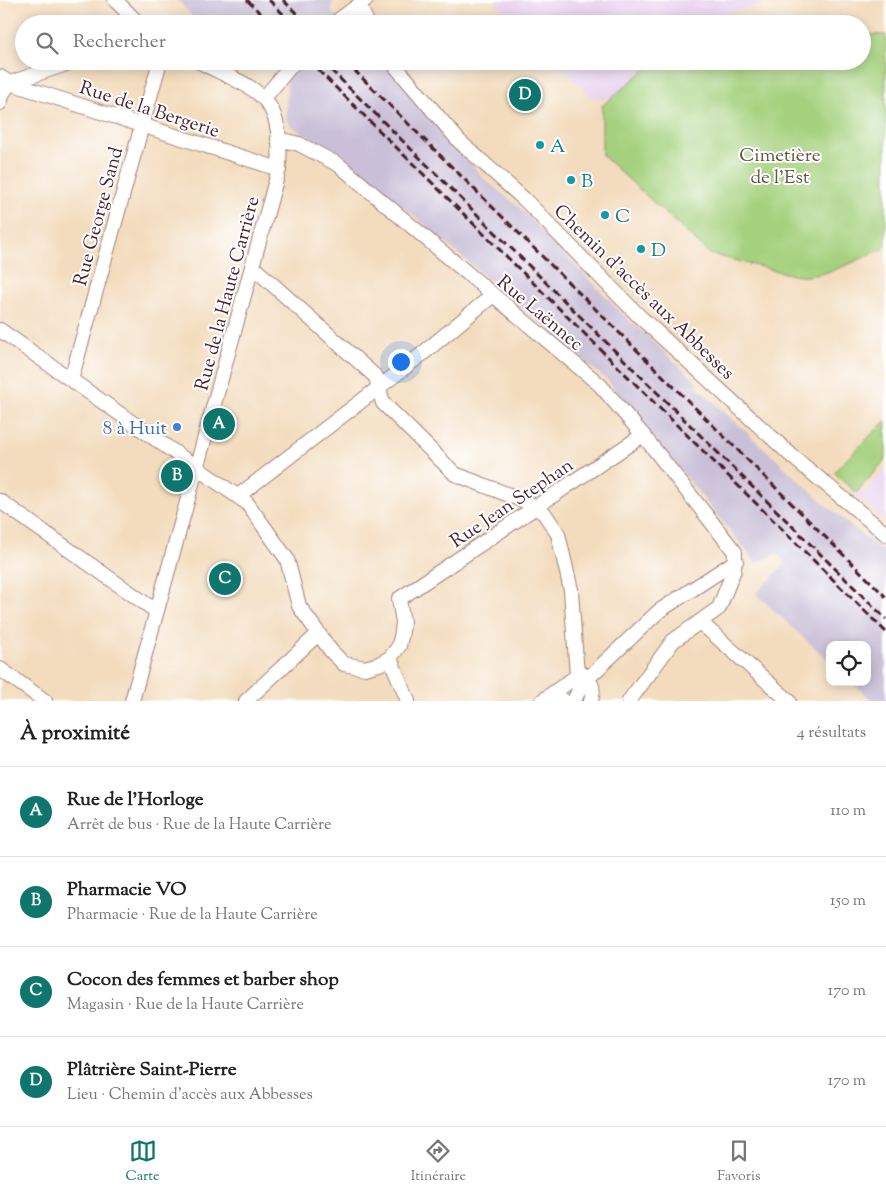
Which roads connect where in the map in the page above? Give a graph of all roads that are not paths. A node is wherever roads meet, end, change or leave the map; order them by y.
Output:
1 (115, 0) edge
2 (362, 3) edge
3 (130, 15) edge
4 (345, 15) edge
5 (44, 70) edge
6 (158, 70) edge
7 (215, 70) edge
8 (287, 70) edge
9 (399, 70) edge
10 (3, 82) edge
11 (265, 97) junction
12 (0, 103) edge
13 (142, 126) junction
14 (278, 139) junction
15 (279, 169) junction
16 (253, 266) junction
17 (493, 296) junction
18 (0, 330) edge
19 (71, 380) junction
20 (380, 385) junction
21 (643, 435) junction
22 (198, 468) junction
23 (238, 496) junction
24 (0, 501) edge
25 (537, 508) junction
26 (886, 534) edge
27 (736, 561) junction
28 (156, 611) junction
29 (700, 622) junction
30 (318, 634) junction
31 (390, 658) junction
32 (0, 669) edge
33 (582, 674) junction
34 (545, 699) edge
35 (45, 701) edge
36 (132, 701) edge
37 (246, 701) edge
38 (408, 701) edge
39 (564, 701) edge
40 (574, 701) edge
41 (591, 701) edge
42 (630, 701) edge
43 (789, 701) edge

1 - 3 street
2 - 4 street
5 - 10 street
6 - 13 street, Rue George Sand
7 - 11 street
8 - 11 street
9 - 26 street, Chemin d'accès aux Abbesses
10 - 12 street
10 - 13 street, Rue de la Bergerie
11 - 14 street, Rue de la Haute Carrière
13 - 15 street, Rue de la Bergerie
13 - 19 street, Rue George Sand
14 - 15 street, Rue de la Haute Carrière
14 - 17 street, Rue Laënnec
15 - 16 street, Rue de la Haute Carrière
16 - 20 street
16 - 22 street, Rue de la Haute Carrière
17 - 20 street
17 - 21 street, Rue Laënnec
18 - 19 street
19 - 22 street
20 - 23 street
20 - 25 street
21 - 25 street, Rue Jean Stephan
21 - 27 street, Rue Laënnec
22 - 23 street
22 - 28 street, Rue de la Haute Carrière
23 - 30 street
24 - 28 street
25 - 31 street, Rue Jean Stephan
25 - 33 street
27 - 29 street
27 - 33 street
28 - 36 street, Rue de la Haute Carrière
29 - 42 street
29 - 43 street
30 - 31 street
30 - 37 street
31 - 38 street
32 - 35 street
33 - 34 street
33 - 40 street
33 - 41 street
34 - 39 street

